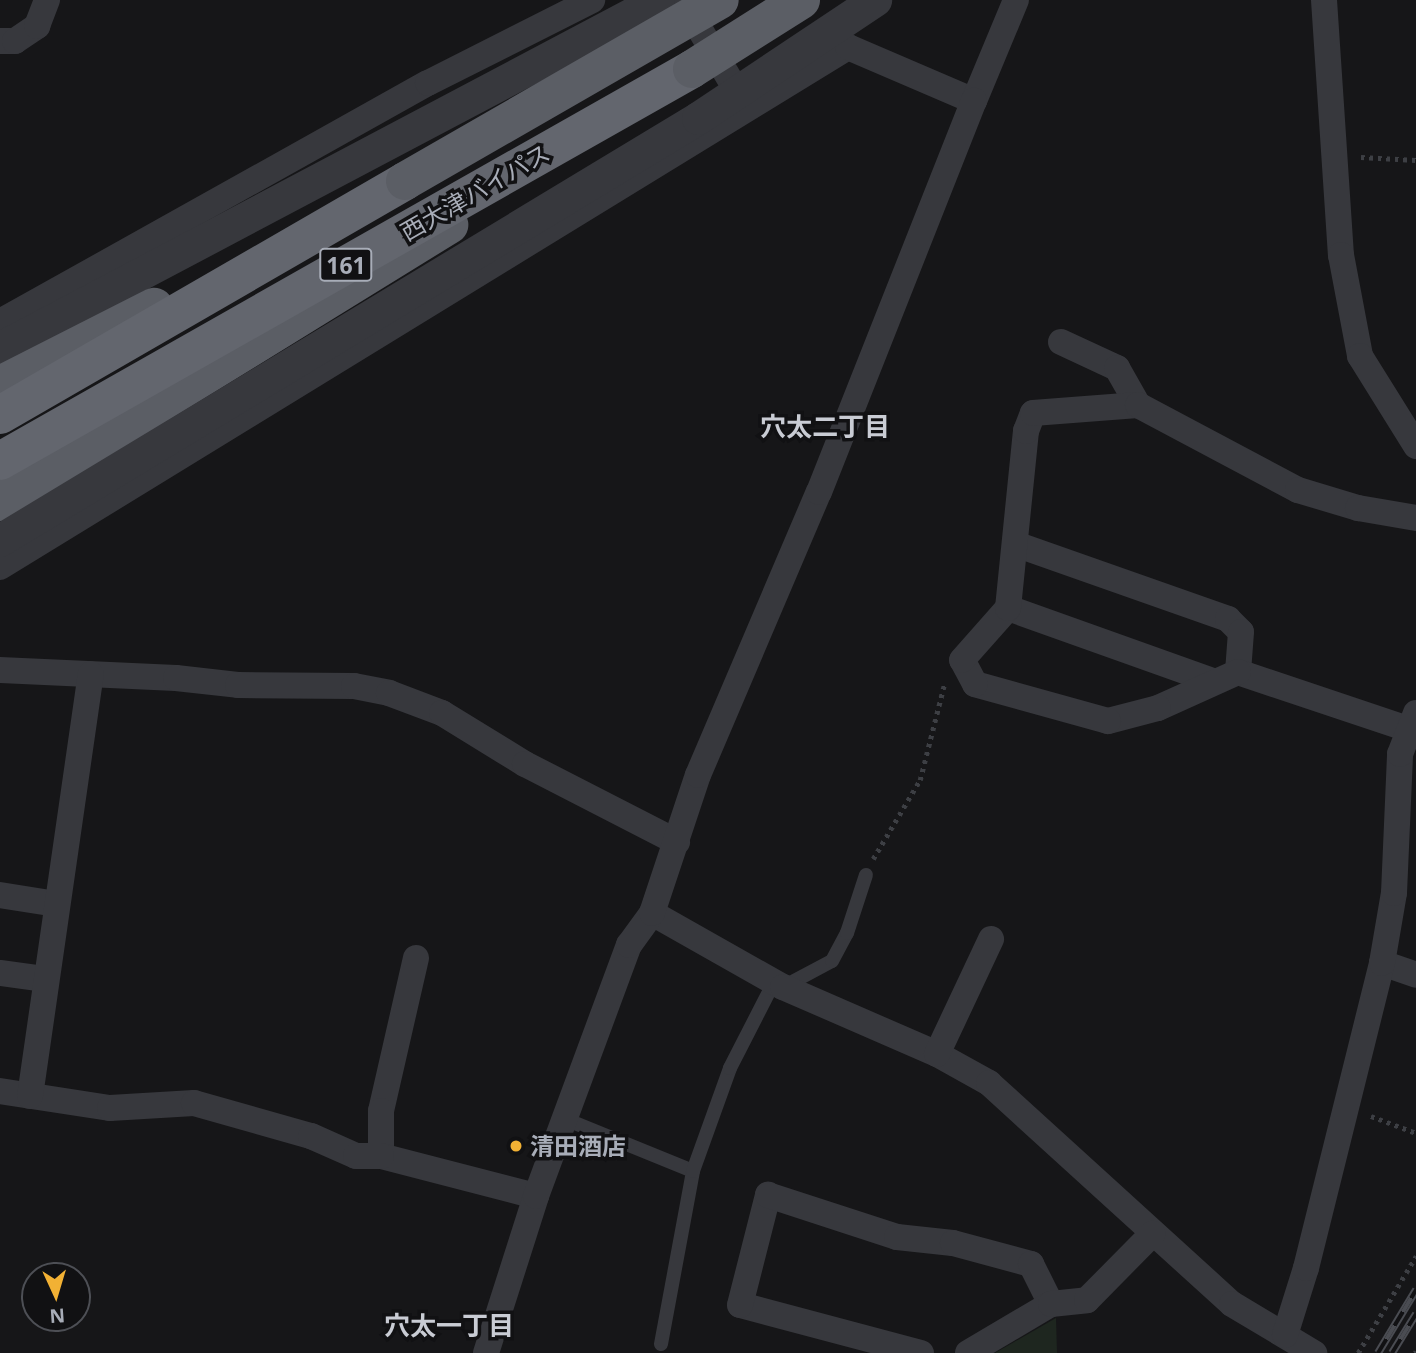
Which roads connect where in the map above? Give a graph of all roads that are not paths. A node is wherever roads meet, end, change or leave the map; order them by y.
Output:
1 (47, 0) edge
2 (593, 0) edge
3 (658, 0) edge
4 (683, 0) edge
5 (720, 0) edge
6 (801, 0) edge
7 (875, 0) edge
8 (1016, 0) edge
9 (1324, 0) edge
10 (0, 41) edge
11 (692, 69) junction
12 (974, 101) junction
13 (748, 109) junction
14 (405, 181) junction
15 (0, 322) edge
16 (1061, 342) dead end
17 (0, 348) edge
18 (0, 385) edge
19 (1138, 405) junction
20 (0, 415) edge
21 (1416, 446) edge
22 (0, 461) edge
23 (0, 502) edge
24 (1416, 519) edge
25 (0, 540) edge
26 (1018, 545) junction
27 (0, 568) edge
28 (1008, 608) junction
29 (0, 670) edge
30 (1238, 672) junction
31 (91, 674) junction
32 (1213, 681) junction
33 (1412, 721) edge
34 (677, 842) junction
35 (1405, 845) edge
36 (866, 875) road end
37 (0, 895) edge
38 (56, 904) junction
39 (652, 912) junction
40 (991, 939) dead end
41 (416, 958) dead end
42 (1382, 963) junction
43 (0, 973) edge
44 (1416, 975) edge
45 (44, 979) junction
46 (778, 985) junction
47 (937, 1054) junction
48 (0, 1091) edge
49 (30, 1096) junction
50 (565, 1119) junction
51 (381, 1156) junction
52 (693, 1171) junction
53 (536, 1196) junction
54 (1152, 1234) junction
55 (1051, 1304) junction
56 (1284, 1335) junction
57 (661, 1344) dead end
58 (486, 1353) edge
59 (921, 1353) edge
60 (968, 1353) edge
61 (1314, 1353) edge

1 - 10 street
2 - 15 street
3 - 17 street
4 - 13 street
5 - 14 highway, 西大津バイパス / 161, bridge
6 - 11 highway, 西大津バイパス / 161, bridge
7 - 25 street, bridge
8 - 12 street
9 - 21 street
11 - 22 highway, 西大津バイパス / 161
11 - 23 highway
12 - 13 street
12 - 34 street
13 - 27 street
14 - 18 highway
14 - 20 highway, 西大津バイパス / 161
16 - 19 street
19 - 24 street
19 - 26 street
26 - 28 street
26 - 30 street
28 - 32 street
28 - 32 street
29 - 31 street
30 - 32 street
30 - 33 street
31 - 34 street
31 - 38 street
33 - 35 street
34 - 39 street
35 - 42 street
36 - 46 lane
37 - 38 street
38 - 45 street
39 - 46 street
39 - 50 street
40 - 47 street
41 - 51 street
42 - 44 street
42 - 56 street
43 - 45 street
45 - 49 street
46 - 47 street
46 - 52 lane
47 - 54 street
48 - 49 street
49 - 51 street
50 - 52 lane
50 - 53 street
51 - 53 street
52 - 57 lane
53 - 58 street
54 - 55 street
54 - 56 street
55 - 59 street
55 - 60 street
56 - 61 street

